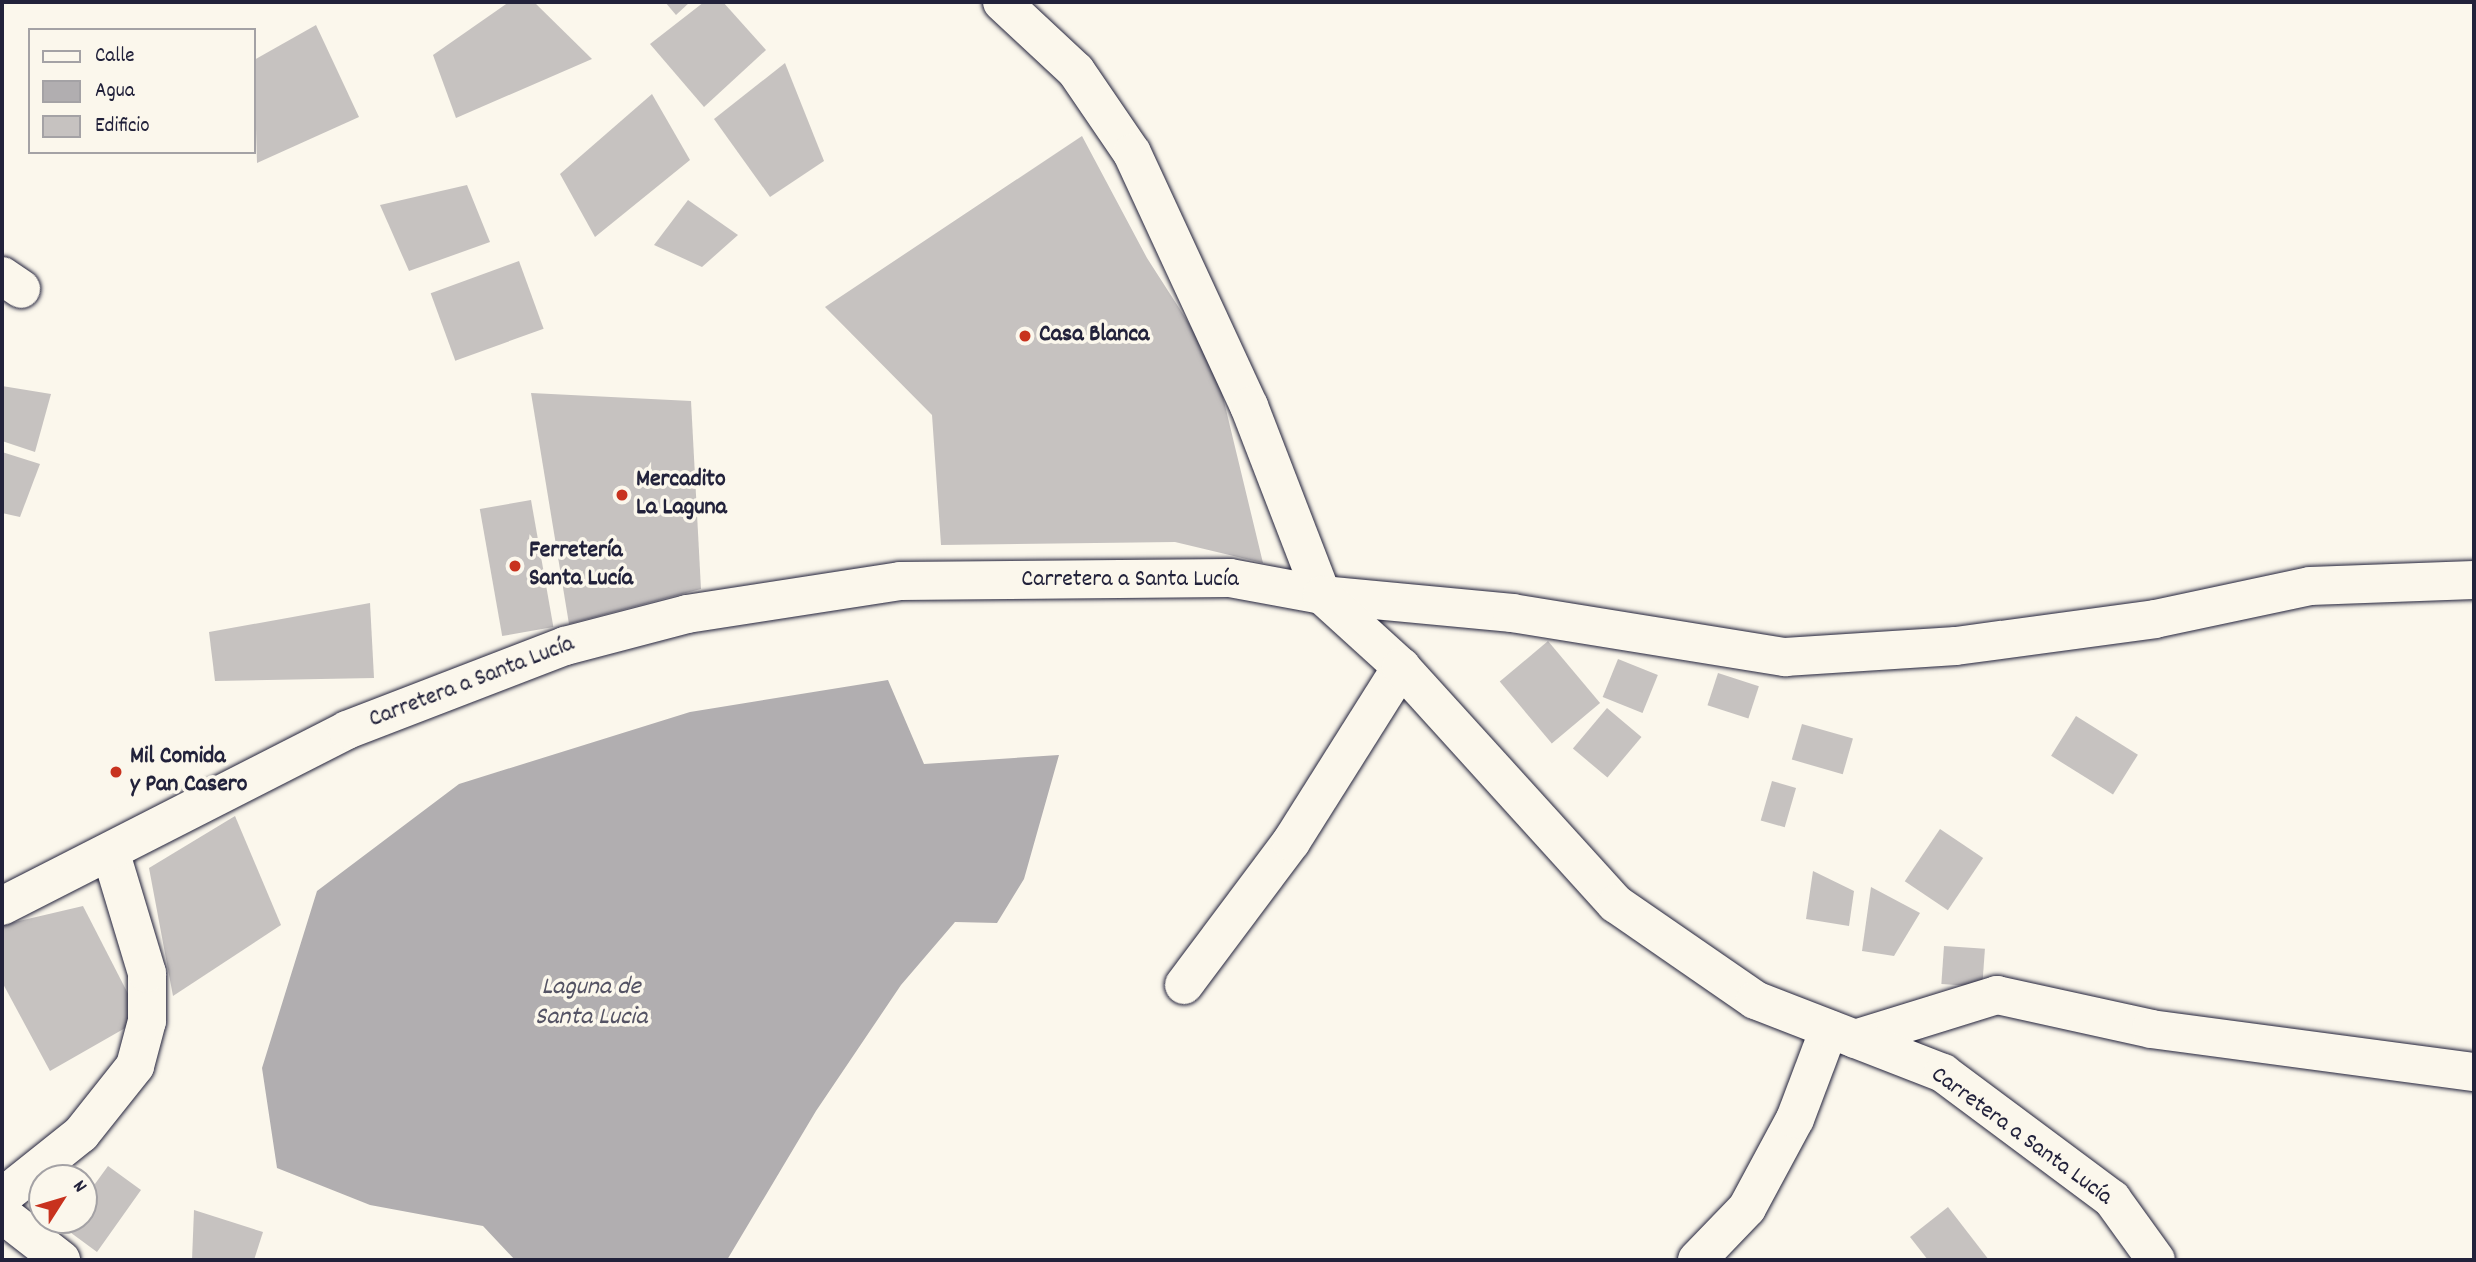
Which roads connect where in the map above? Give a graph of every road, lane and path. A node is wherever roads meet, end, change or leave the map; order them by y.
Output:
1 (1002, 2) edge
2 (2474, 580) edge
3 (1322, 595) junction
4 (1401, 667) junction
5 (111, 854) junction
6 (2, 906) edge
7 (1184, 985) dead end
8 (1842, 1034) junction
9 (2474, 1072) edge
10 (2, 1197) edge
11 (2, 1214) edge
12 (61, 1260) edge
13 (1696, 1260) edge
14 (2156, 1260) edge

1 - 3 street
2 - 3 street
3 - 4 street, Carretera a Santa Lucía
3 - 5 street, Carretera a Santa Lucía
4 - 7 street
4 - 8 street, Carretera a Santa Lucía
5 - 6 street, Carretera a Santa Lucía
5 - 10 street
8 - 9 street
8 - 13 street
8 - 14 street, Carretera a Santa Lucía
11 - 12 street

